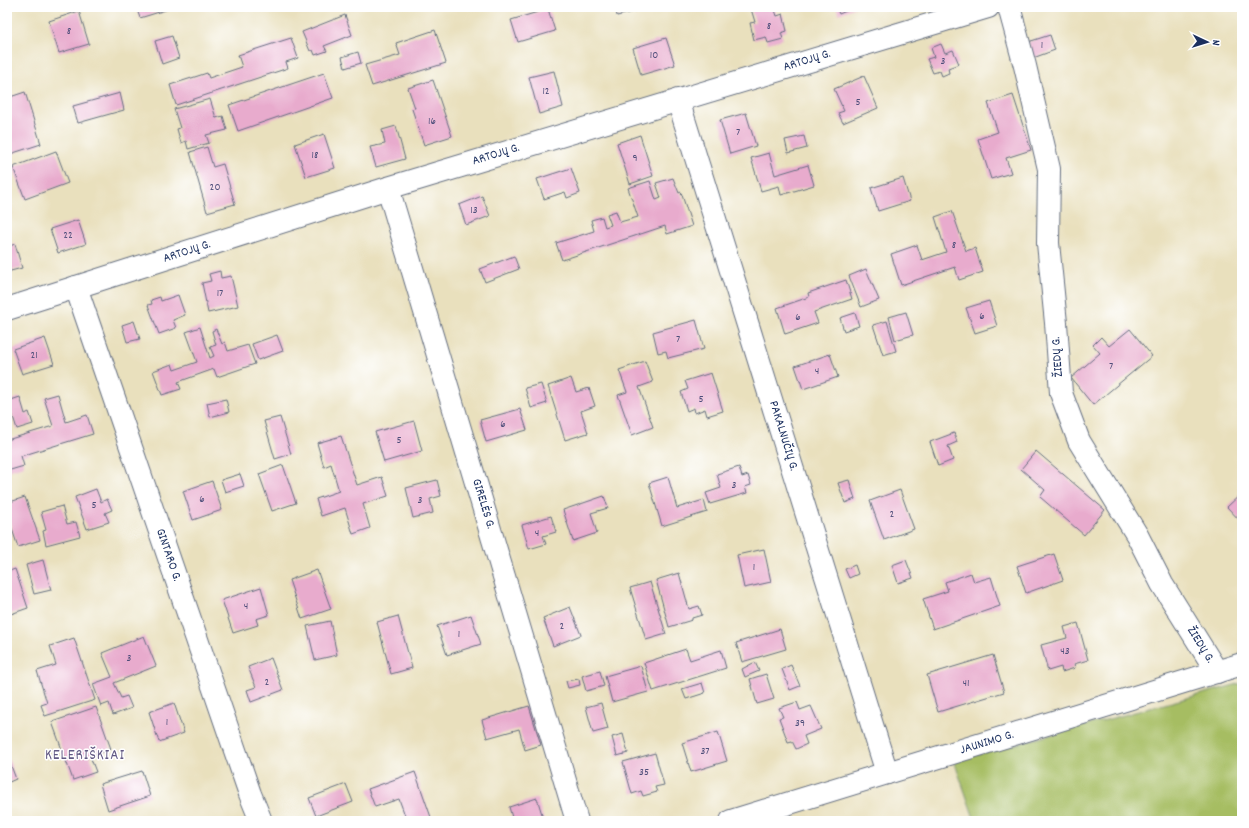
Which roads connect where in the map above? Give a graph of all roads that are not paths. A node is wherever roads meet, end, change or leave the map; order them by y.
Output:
1 (988, 7) edge
2 (1009, 7) edge
3 (678, 100) junction
4 (388, 188) junction
5 (76, 287) junction
6 (7, 309) edge
7 (1242, 664) edge
8 (1217, 672) junction
9 (887, 773) junction
10 (261, 821) edge
11 (577, 821) edge
12 (732, 821) edge

1 - 3 street, ARTOJŲ G.
2 - 8 street, ŽIEDŲ G.
3 - 4 street, ARTOJŲ G.
3 - 9 street, PAKALNUČIŲ G.
4 - 5 street, ARTOJŲ G.
4 - 11 street, GIRELĖS G.
5 - 6 street, ARTOJŲ G.
5 - 10 street, GINTARO G.
7 - 8 street, JAUNIMO G.
8 - 9 street, JAUNIMO G.
9 - 12 street, JAUNIMO G.

